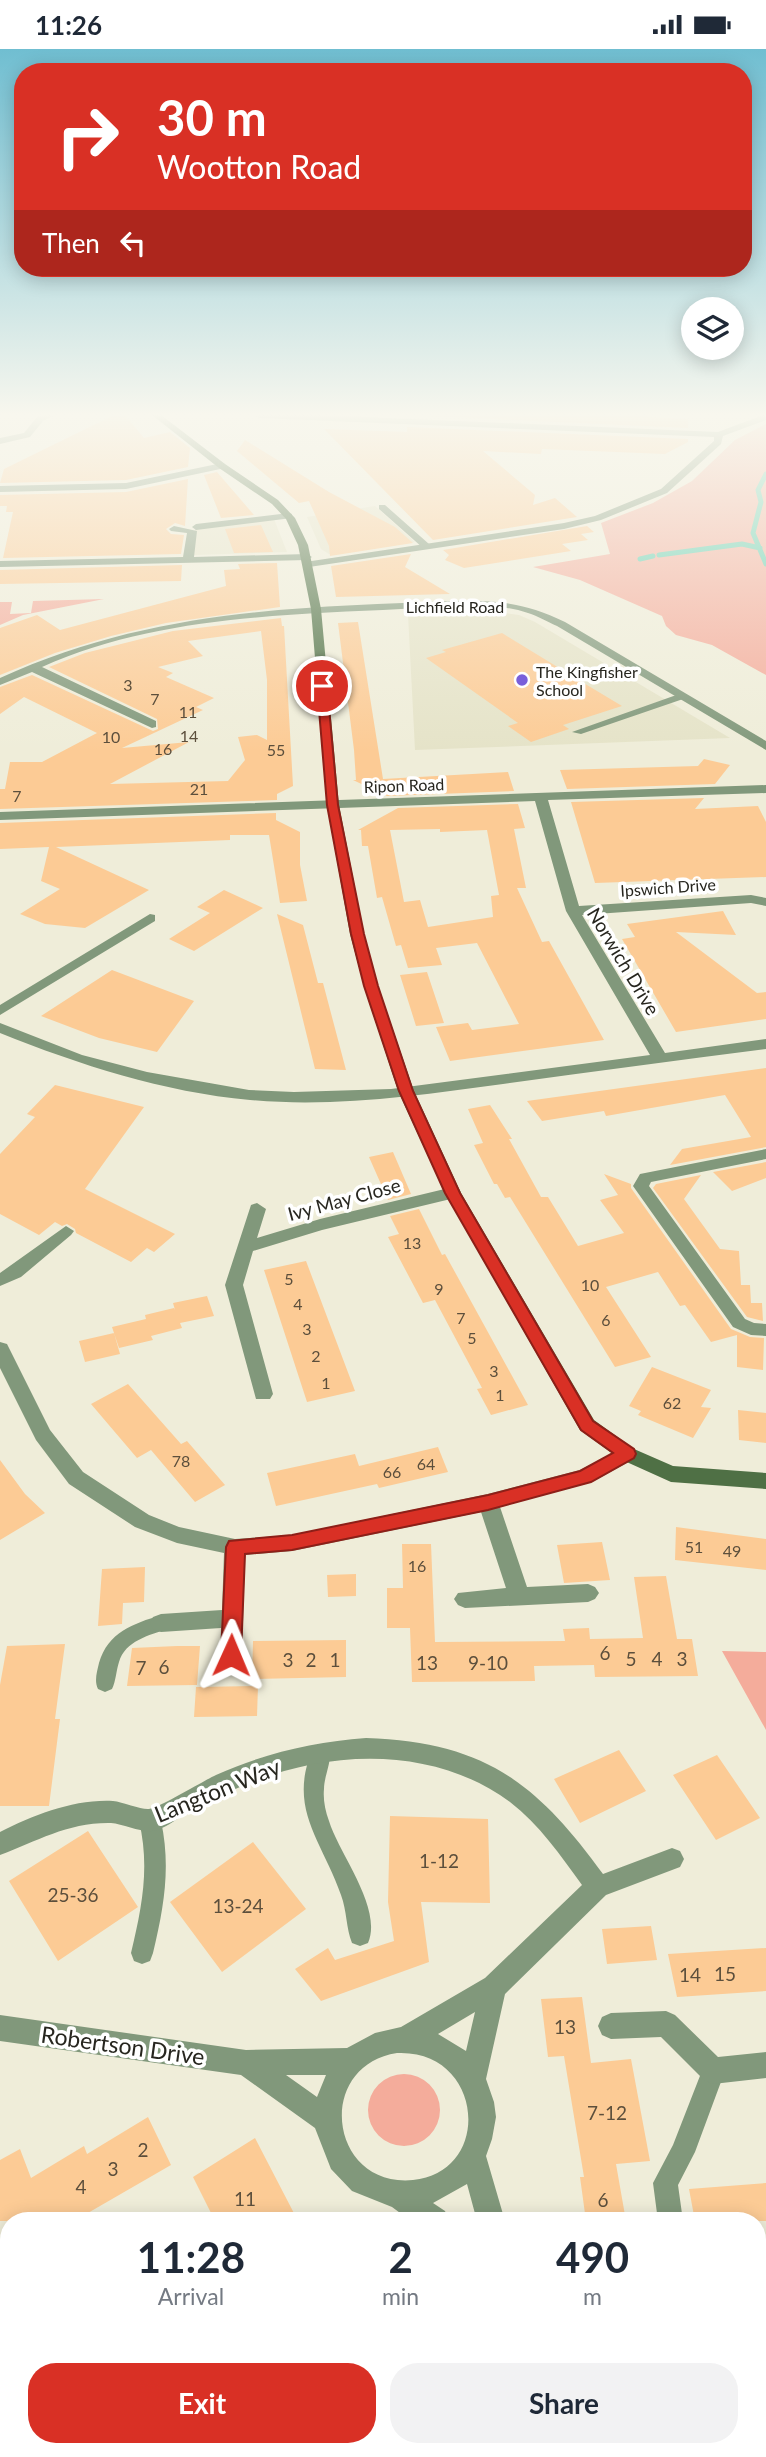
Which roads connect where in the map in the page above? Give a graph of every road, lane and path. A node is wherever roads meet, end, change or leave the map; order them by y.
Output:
1 (294, 527) edge
2 (405, 527) edge
3 (555, 527) edge
4 (174, 529) dead end
5 (426, 546) junction
6 (188, 560) junction
7 (308, 561) junction
8 (0, 564) edge
9 (316, 609) junction
10 (32, 667) junction
11 (0, 682) edge
12 (682, 696) junction
13 (152, 724) dead end
14 (578, 731) dead end
15 (766, 746) edge
16 (766, 789) edge
17 (541, 798) junction
18 (332, 805) junction
19 (0, 816) edge
20 (766, 902) edge
21 (573, 911) junction
22 (150, 918) dead end
23 (0, 1011) edge
24 (0, 1028) edge
25 (766, 1044) edge
26 (660, 1058) junction
27 (406, 1091) junction
28 (766, 1154) edge
29 (453, 1193) junction
30 (257, 1209) dead end
31 (66, 1231) dead end
32 (247, 1247) junction
33 (0, 1280) edge
34 (766, 1330) edge
35 (0, 1349) edge
36 (263, 1394) dead end
37 (627, 1454) junction
38 (766, 1481) edge
39 (488, 1502) junction
40 (235, 1547) junction
41 (588, 1593) dead end
42 (519, 1596) junction
43 (465, 1599) dead end
44 (232, 1618) junction
45 (161, 1623) joint
46 (231, 1655) dead end
47 (105, 1683) dead end
48 (321, 1753) junction
49 (150, 1821) junction
50 (0, 1844) edge
51 (673, 1859) dead end
52 (598, 1887) junction
53 (359, 1935) dead end
54 (142, 1953) dead end
55 (494, 1987) junction
56 (611, 2026) dead end
57 (0, 2028) edge
58 (407, 2038) junction
59 (351, 2061) junction
60 (246, 2063) junction
61 (766, 2065) edge
62 (713, 2071) junction
63 (472, 2082) junction
64 (329, 2122) junction
65 (472, 2154) junction
66 (402, 2197) junction
67 (423, 2212) edge
68 (488, 2212) edge
69 (670, 2212) edge

1 - 7 street
2 - 5 lane
3 - 5 street
4 - 6 street
5 - 7 street
6 - 7 street
6 - 8 street
7 - 9 street
9 - 10 street, Lichfield Road
9 - 12 street, Lichfield Road
9 - 18 street
10 - 11 street, Lichfield Road
10 - 13 street
12 - 14 lane
12 - 15 street, Lichfield Road
16 - 17 street, Ripon Road
17 - 18 street, Ripon Road
17 - 21 street, Norwich Drive
18 - 19 street, Ripon Road
18 - 27 street
20 - 21 street, Ipswich Drive
21 - 26 street, Norwich Drive
22 - 23 street
24 - 27 street
25 - 26 street
26 - 27 street
27 - 29 street
28 - 34 lane
29 - 32 street, Ivy May Close
29 - 37 street
30 - 32 street, Ivy May Close
31 - 33 lane
32 - 36 street, Ivy May Close
35 - 40 street
37 - 38 street
37 - 39 street
39 - 40 street
39 - 42 street
40 - 44 street
41 - 42 street
42 - 43 street
44 - 45 street
44 - 46 street
45 - 47 lane
48 - 49 street, Langton Way
48 - 52 street, Langton Way
48 - 53 lane
49 - 50 street, Langton Way
49 - 54 lane
51 - 52 street
52 - 55 street
55 - 58 street
55 - 63 street
56 - 62 street
57 - 60 street, Robertson Drive
58 - 59 street
58 - 63 street
59 - 60 street, Robertson Drive
59 - 64 street
60 - 64 street, Robertson Drive
61 - 62 street
62 - 69 lane
63 - 65 street
64 - 66 street
65 - 66 street
65 - 68 street
66 - 67 street

